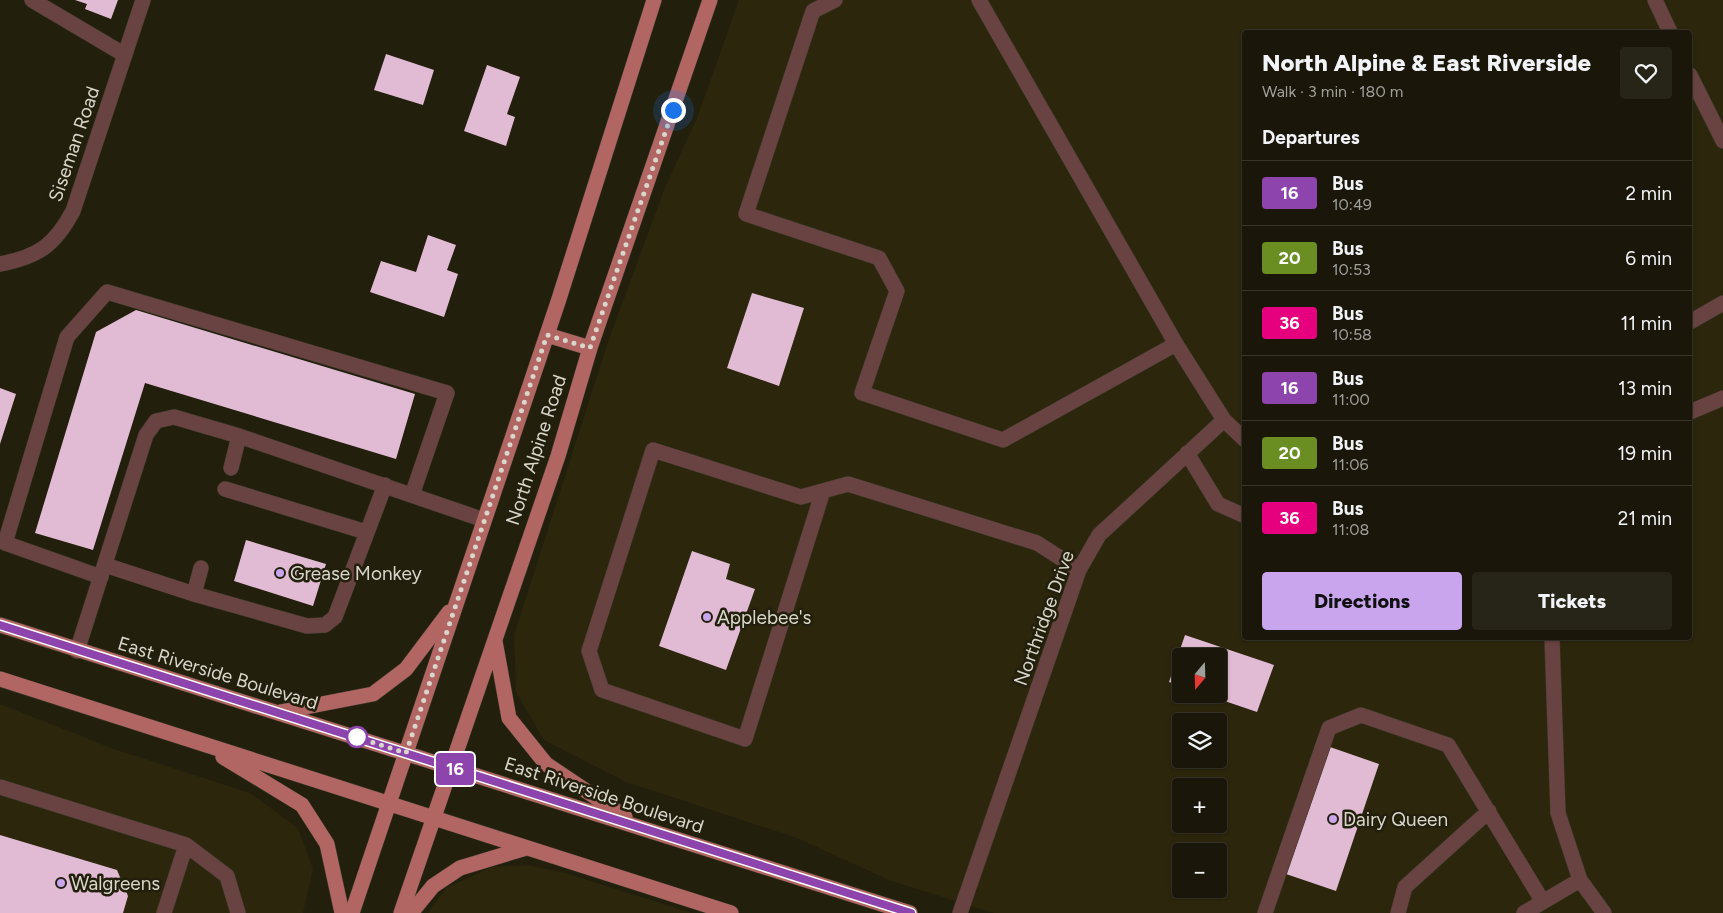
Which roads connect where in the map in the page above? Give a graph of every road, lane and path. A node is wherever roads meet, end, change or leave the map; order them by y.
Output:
1 (32, 0) edge
2 (143, 0) edge
3 (654, 0) edge
4 (710, 0) edge
5 (834, 0) edge
6 (979, 0) edge
7 (1655, 0) edge
8 (1669, 30) edge
9 (125, 55) junction
10 (1692, 79) edge
11 (1723, 141) edge
12 (0, 264) edge
13 (1723, 303) edge
14 (1692, 321) edge
15 (547, 335) junction
16 (1176, 344) junction
17 (590, 348) junction
18 (1723, 398) edge
19 (1692, 411) edge
20 (1224, 420) junction
21 (239, 436) junction
22 (1242, 437) edge
23 (1187, 453) junction
24 (231, 468) dead end
25 (385, 485) junction
26 (225, 489) dead end
27 (823, 491) junction
28 (412, 495) junction
29 (1242, 515) edge
30 (484, 520) junction
31 (366, 532) junction
32 (201, 568) dead end
33 (1079, 570) junction
34 (103, 571) junction
35 (194, 594) junction
36 (457, 601) junction
37 (0, 625) edge
38 (494, 639) junction
39 (1552, 640) edge
40 (77, 650) junction
41 (0, 679) edge
42 (279, 712) junction
43 (200, 743) junction
44 (406, 753) junction
45 (450, 767) junction
46 (0, 787) edge
47 (389, 804) junction
48 (1489, 811) junction
49 (433, 818) junction
50 (638, 827) junction
51 (186, 845) junction
52 (526, 848) junction
53 (1580, 880) junction
54 (1543, 902) junction
55 (164, 913) edge
56 (238, 913) edge
57 (342, 913) edge
58 (352, 913) edge
59 (401, 913) edge
60 (411, 913) edge
61 (731, 913) edge
62 (910, 913) edge
63 (960, 913) edge
64 (1265, 913) edge
65 (1398, 913) edge
66 (1524, 913) edge
67 (1604, 913) edge

1 - 9 street
2 - 9 street, Siseman Road
3 - 15 main road, North Alpine Road
4 - 17 main road, North Alpine Road
5 - 16 street
6 - 16 street
7 - 8 street
9 - 12 street, Siseman Road
10 - 11 street
13 - 14 street
15 - 17 main road
15 - 30 main road, North Alpine Road
16 - 20 street
17 - 38 main road, North Alpine Road
18 - 19 street
20 - 22 street
20 - 23 street, Northridge Drive
21 - 24 street
21 - 25 street
21 - 34 street
23 - 29 street
23 - 33 street, Northridge Drive
25 - 28 street
25 - 31 street
26 - 31 street
27 - 27 street
27 - 33 street
28 - 30 street
28 - 34 street
30 - 36 main road, North Alpine Road
31 - 35 street
32 - 35 street
33 - 63 street, Northridge Drive
34 - 35 street
34 - 40 street
36 - 42 main road
36 - 44 main road, North Alpine Road
37 - 40 main road, East Riverside Boulevard
38 - 45 main road, North Alpine Road
38 - 50 main road
39 - 53 street
40 - 42 main road, East Riverside Boulevard
41 - 43 main road
42 - 44 main road, East Riverside Boulevard
43 - 47 main road
43 - 57 main road
44 - 45 main road, East Riverside Boulevard
44 - 47 main road, North Alpine Road
45 - 49 main road, North Alpine Road
45 - 50 main road, East Riverside Boulevard
46 - 51 street
47 - 49 main road
47 - 58 main road, North Alpine Road
48 - 54 street
48 - 64 street
48 - 65 street
49 - 52 main road
49 - 59 main road, North Alpine Road
50 - 62 main road, East Riverside Boulevard
51 - 55 street
51 - 56 street
52 - 60 main road
52 - 61 main road
53 - 54 street
53 - 67 street
54 - 66 street

